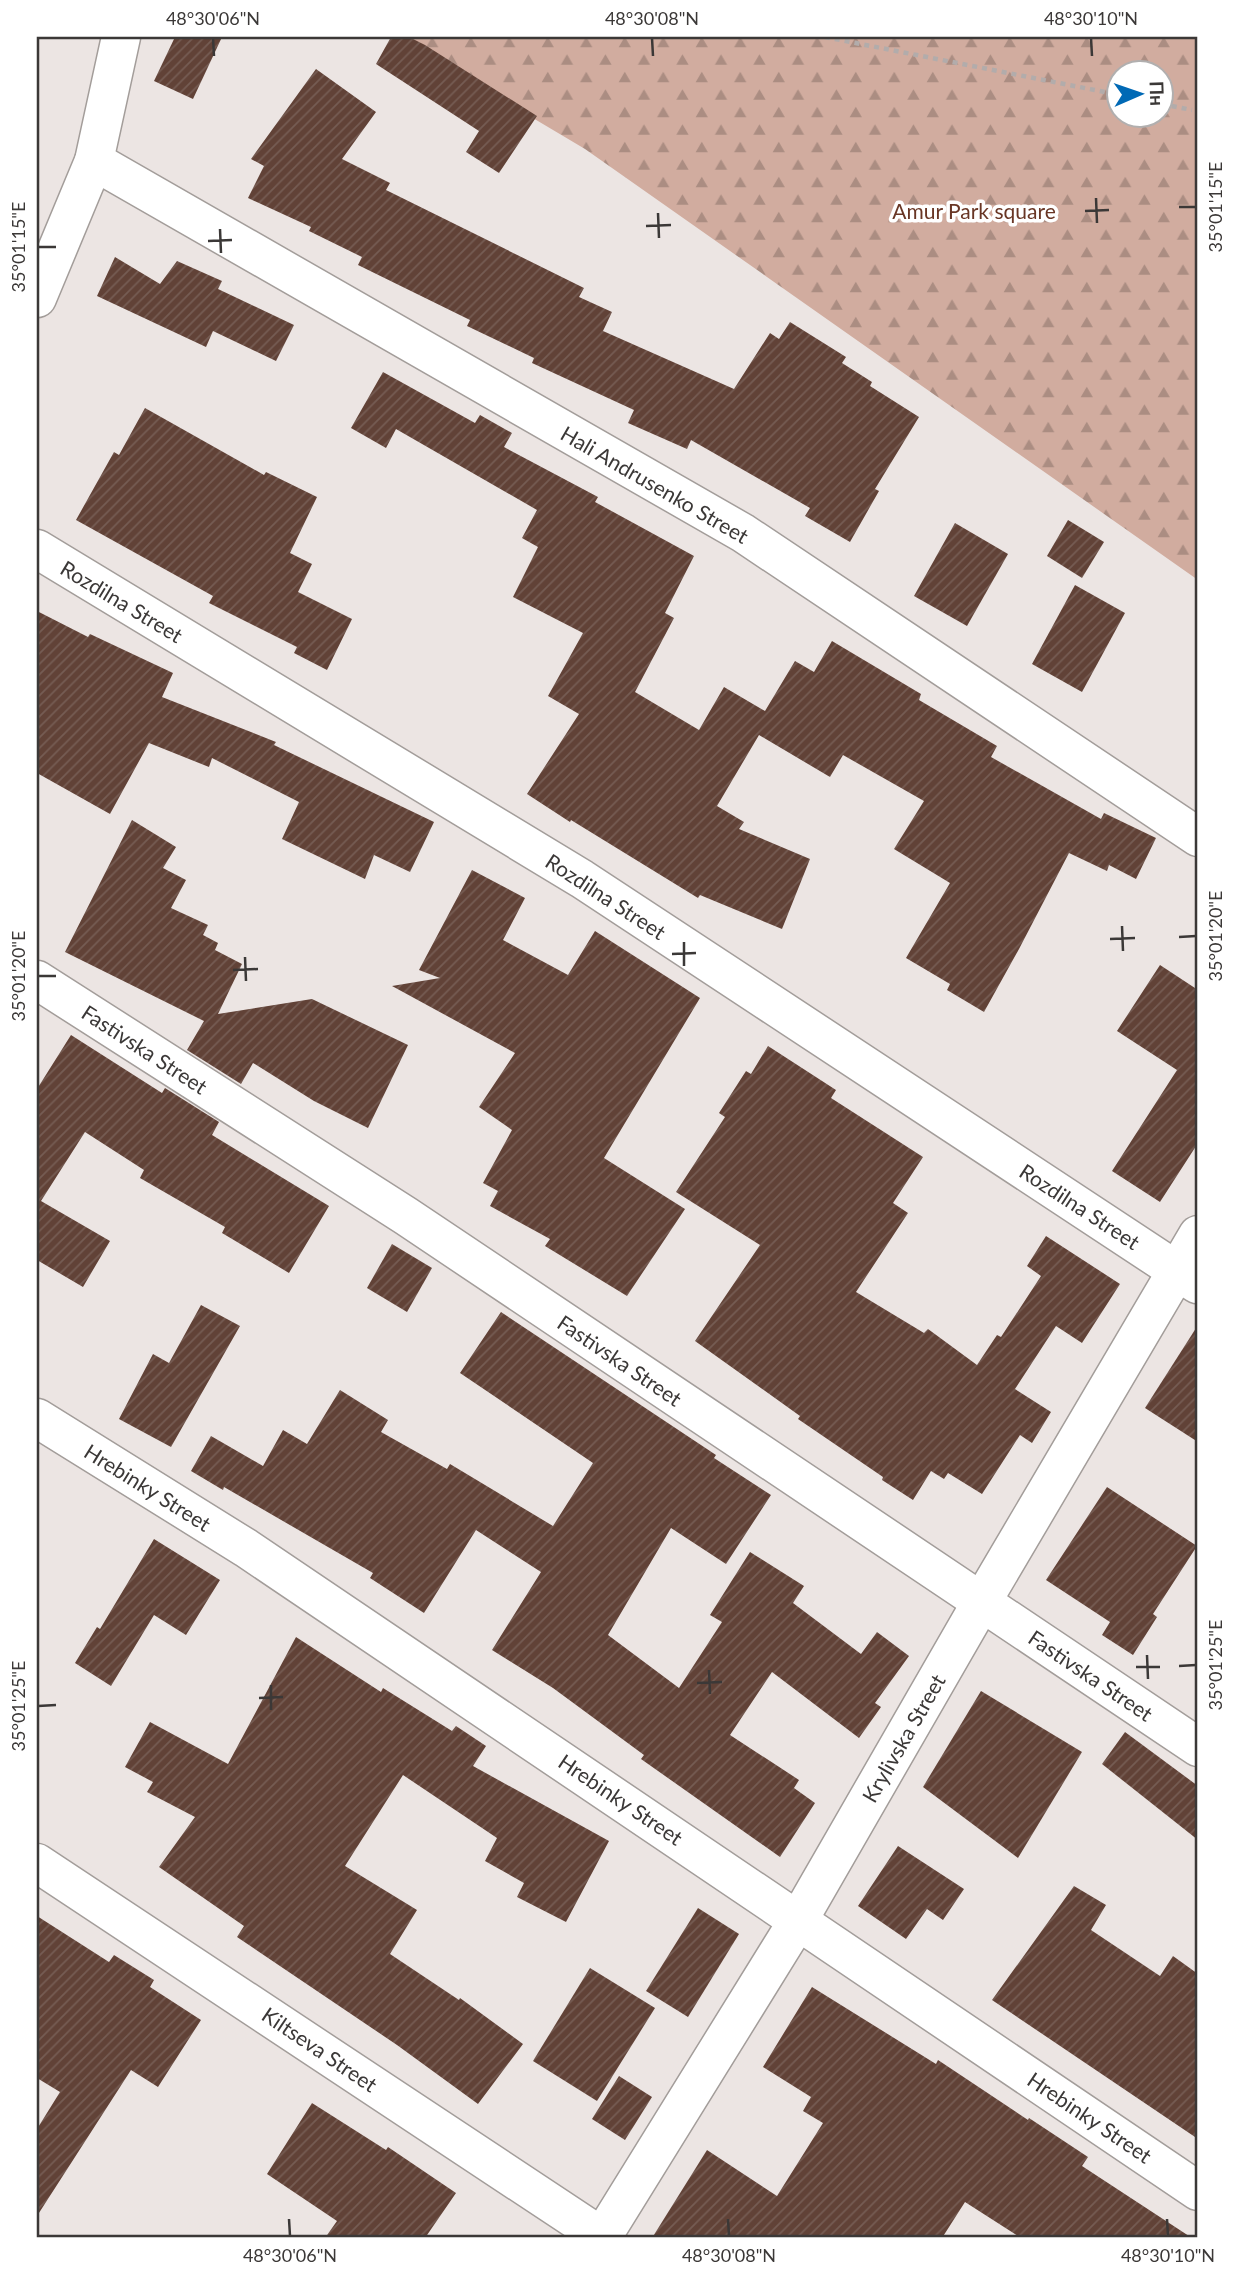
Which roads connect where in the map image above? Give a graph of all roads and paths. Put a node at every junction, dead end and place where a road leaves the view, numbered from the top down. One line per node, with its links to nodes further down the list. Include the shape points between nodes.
1 (121, 37): 6 (street)
2 (825, 37): 3 (path)
3 (1106, 92)
4 (1176, 107): 5 (path)
5 (1192, 110)
6 (94, 161): 7 (street); 9 (street, Hali Andrusenko Street, via 743,533)
7 (37, 298)
8 (37, 549): 12 (street, Rozdilna Street, via 582,879)
9 (1198, 837)
10 (37, 980): 14 (street, Fastivska Street, via 406,1216)
11 (1198, 1235): 12 (street, Krylivska Street)
12 (1187, 1277): 14 (street, Krylivska Street)
13 (37, 1418): 17 (street, Hrebinky Street, via 246,1548)
14 (981, 1603): 15 (street, Fastivska Street); 17 (street, Krylivska Street)
15 (1198, 1746)
16 (37, 1863): 19 (street, Kiltseva Street)
17 (799, 1919): 18 (street, Hrebinky Street); 19 (street, Krylivska Street)
18 (1198, 2191)
19 (602, 2237)

